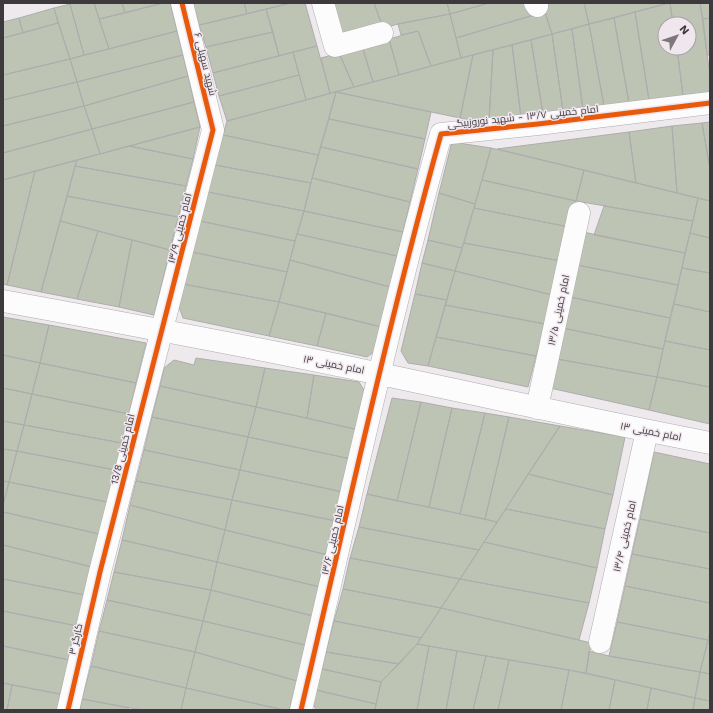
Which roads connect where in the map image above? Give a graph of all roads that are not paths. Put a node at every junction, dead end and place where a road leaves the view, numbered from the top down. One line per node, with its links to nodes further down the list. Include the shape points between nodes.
1 (182, 3): 5 (street, شهید سهیلی ۶)
2 (323, 3): 3 (street, via 335,46)
3 (382, 33)
4 (710, 103): 9 (street, امام خمینی ۱۳/۷ - شهید نوروزبیگی, via 441,134)
5 (213, 130): 8 (street, امام خمینی ۱۳/۹)
6 (579, 213): 10 (street, امام خمینی ۱۳/۵)
7 (3, 301): 8 (street, امام خمینی ۱۳)
8 (162, 330): 9 (street, امام خمینی ۱۳); 13 (street, امام خمینی 13/8)
9 (380, 374): 10 (street, امام خمینی ۱۳); 16 (street, امام خمینی ۱۳/۶)
10 (537, 408): 11 (street, امام خمینی ۱۳)
11 (647, 431): 12 (street, امام خمینی ۱۳); 14 (street, امام خمینی ۱۳/۴)
12 (710, 443)
13 (100, 572): 15 (street, کارگر ۳)
14 (600, 642)
15 (68, 710)
16 (301, 710)

